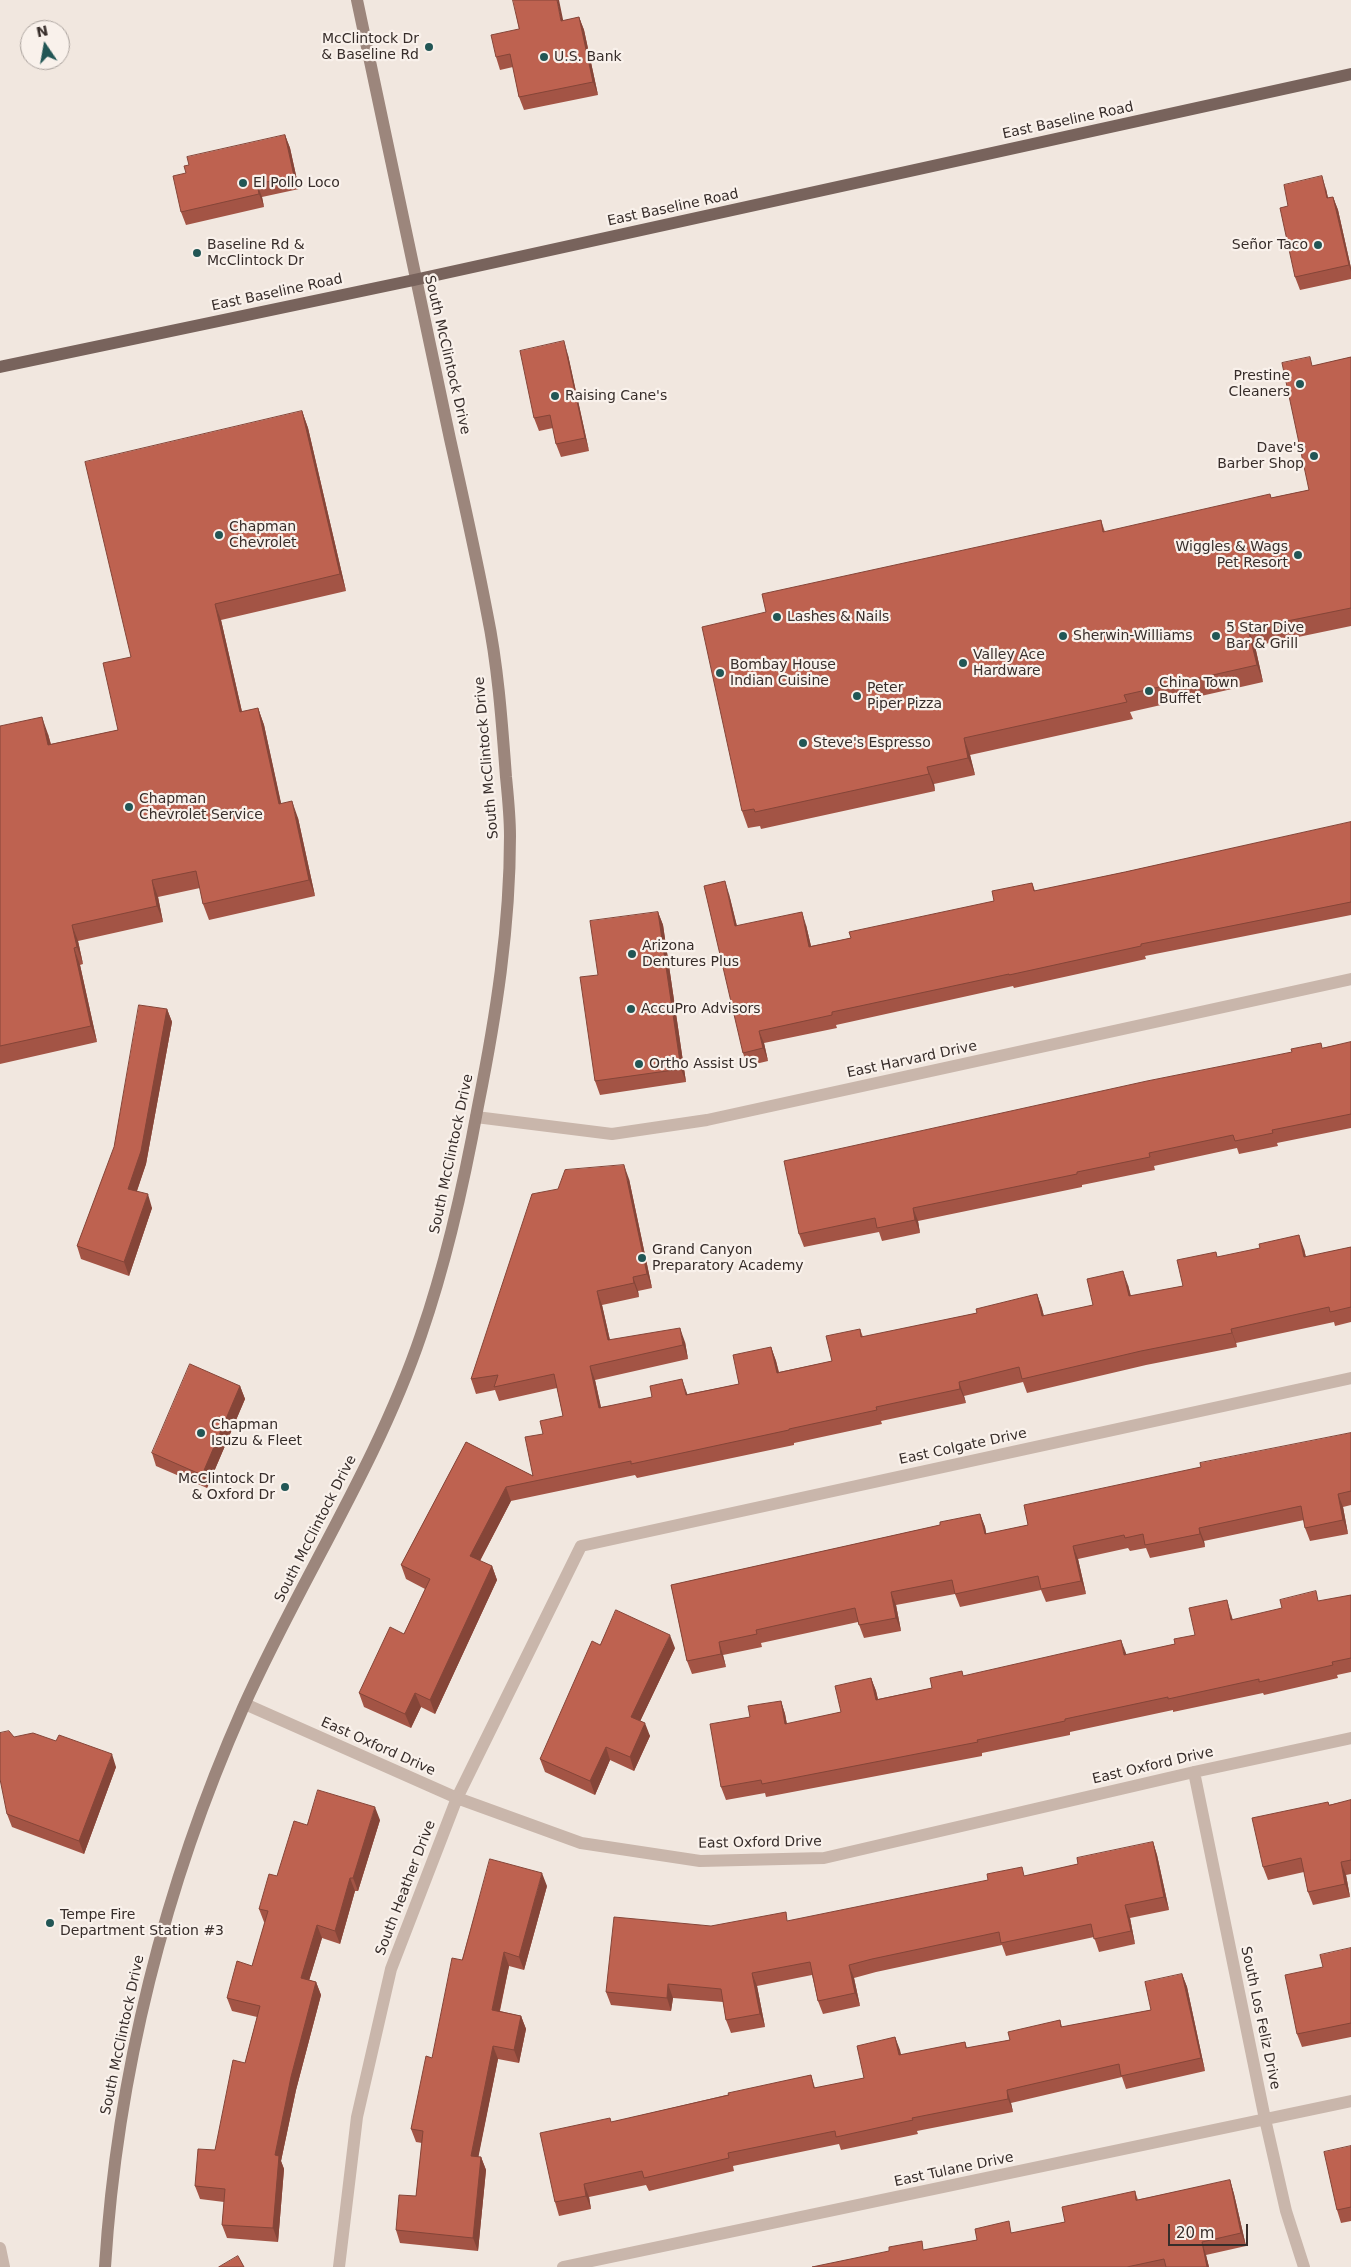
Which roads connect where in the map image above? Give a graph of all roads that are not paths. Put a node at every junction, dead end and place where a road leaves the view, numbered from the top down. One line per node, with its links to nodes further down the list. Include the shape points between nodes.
1 (357, 0): 3 (main road, South McClintock Drive)
2 (1351, 74): 3 (main road, East Baseline Road)
3 (414, 280): 4 (main road, East Baseline Road); 6 (main road, South McClintock Drive, via 489,619 504,739 510,831 506,934 495,1020)
4 (0, 367)
5 (1351, 979): 6 (street, East Harvard Drive, via 707,1120 612,1134)
6 (476, 1117): 9 (main road, South McClintock Drive, via 456,1216 400,1395)
7 (1351, 1378): 8 (street, East Colgate Drive)
8 (581, 1546): 12 (street, South Heather Drive)
9 (245, 1704): 12 (street, East Oxford Drive); 17 (main road, South McClintock Drive, via 183,1863 146,1992 120,2122)
10 (1351, 1738): 11 (street, East Oxford Drive)
11 (1194, 1772): 12 (street, East Oxford Drive, via 824,1858 700,1861 581,1844); 14 (street, South Los Feliz Drive)
12 (457, 1798): 18 (street, South Heather Drive, via 391,1969 357,2117)
13 (1351, 2100): 14 (street, East Tulane Drive)
14 (1265, 2120): 19 (street, East Tulane Drive); 20 (street, South Los Feliz Drive, via 1286,2211)
15 (0, 2248): 16 (street)
16 (4, 2267)
17 (105, 2267)
18 (339, 2267)
19 (563, 2267)
20 (1304, 2267)

